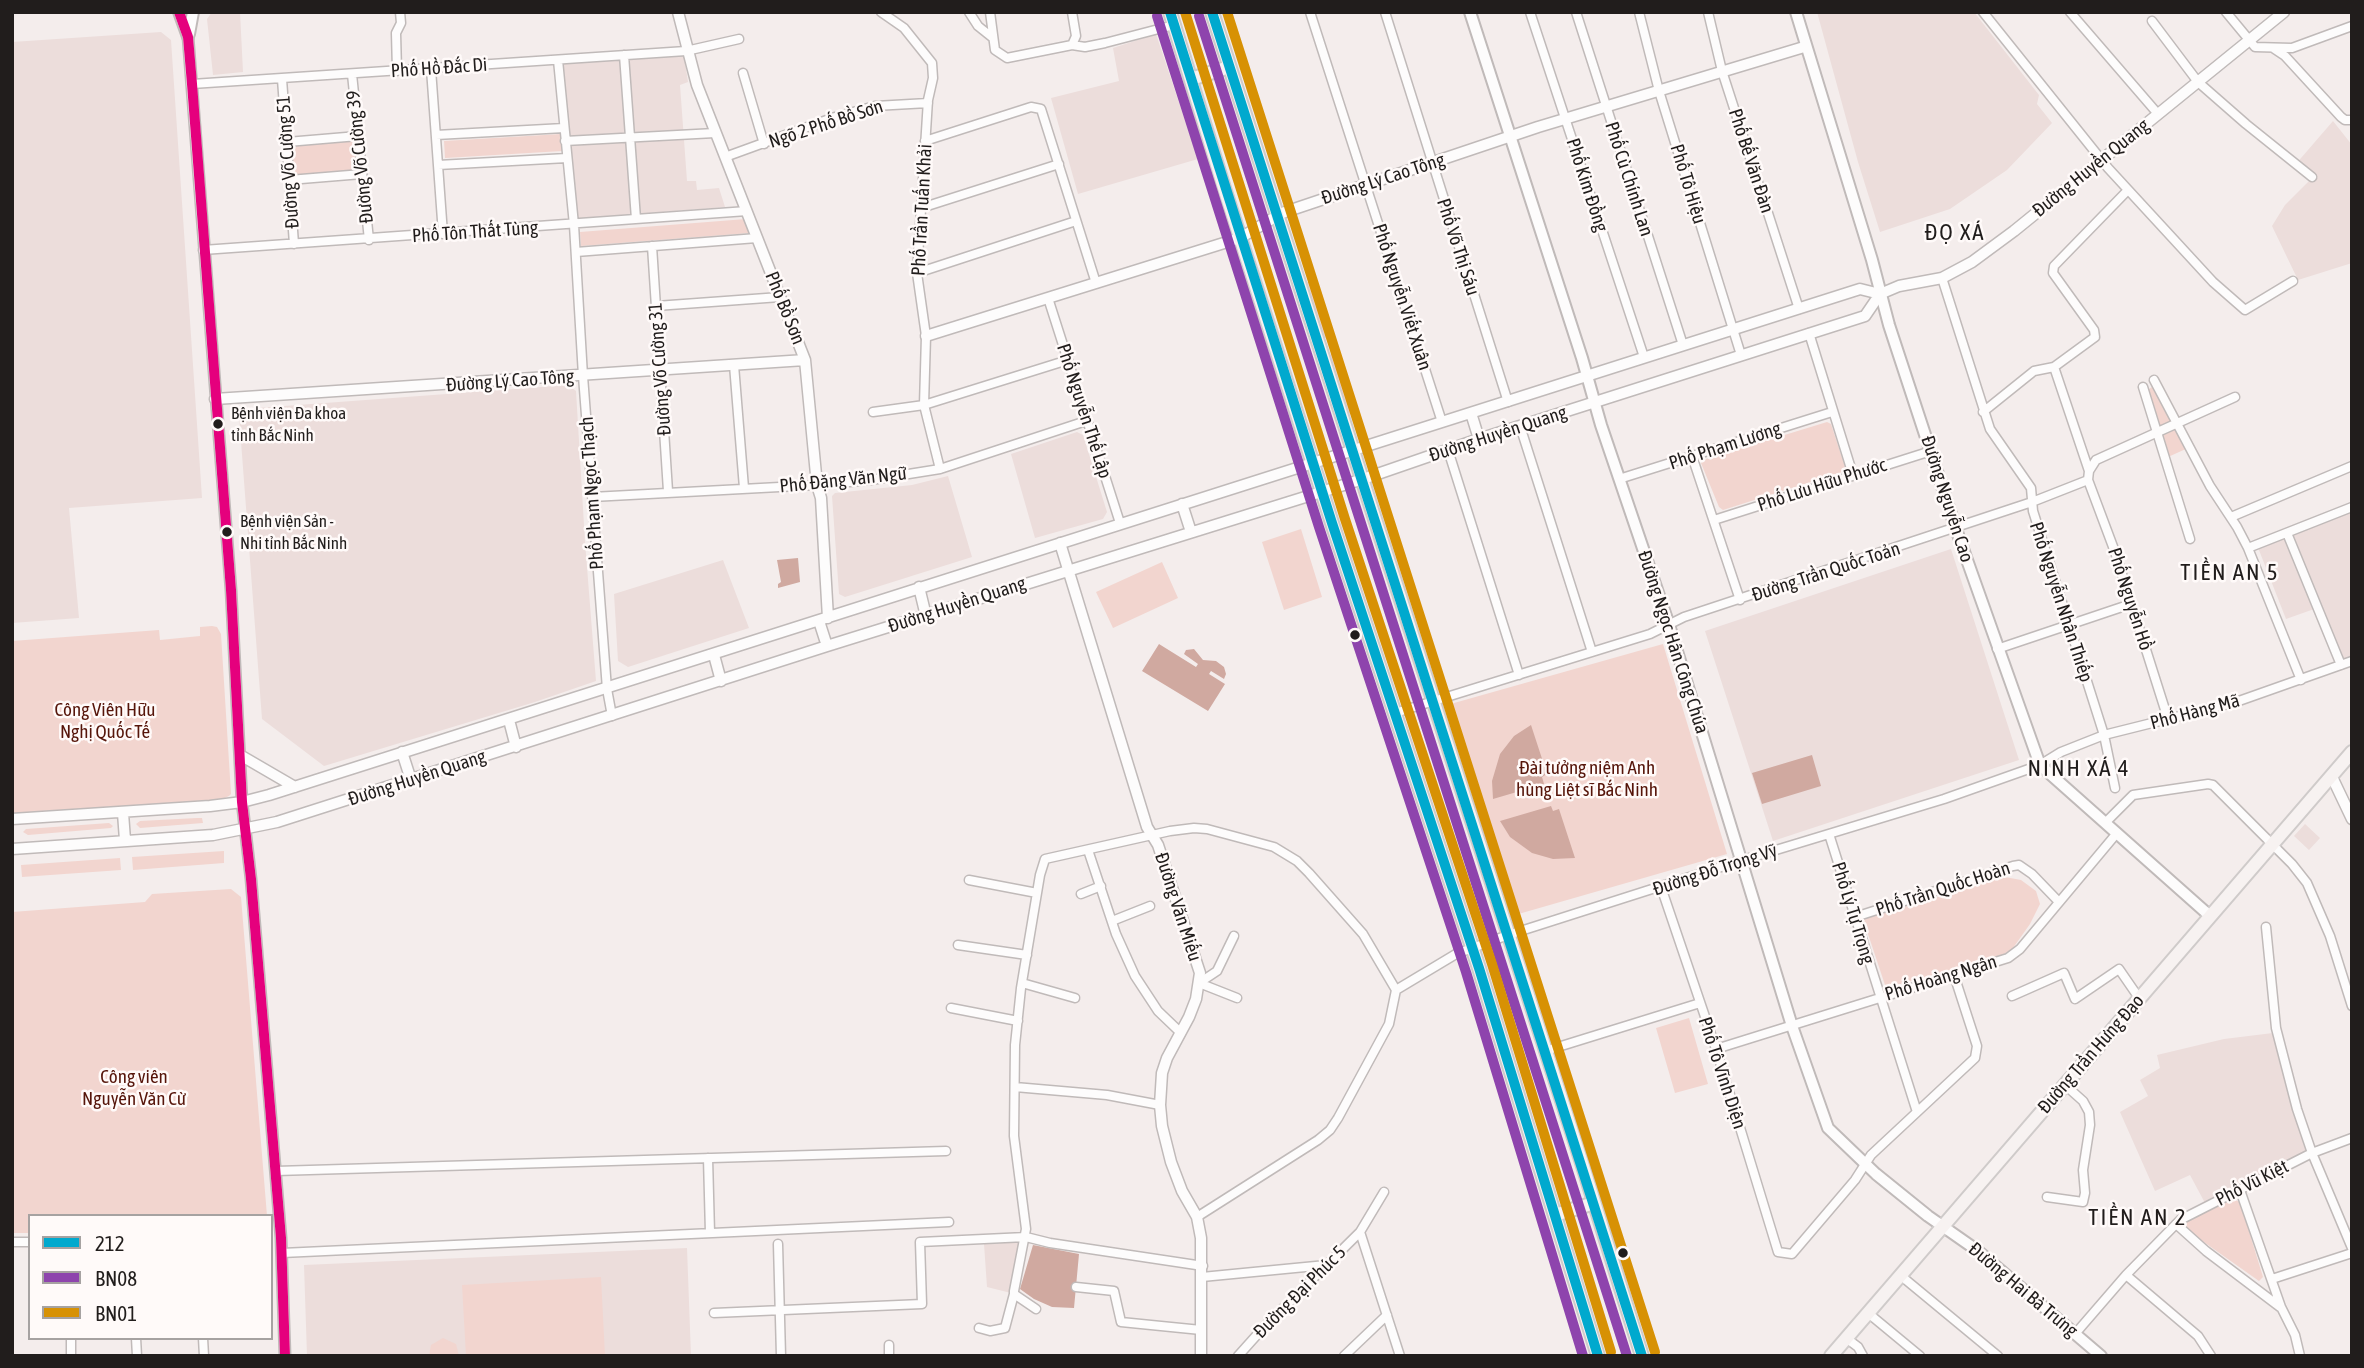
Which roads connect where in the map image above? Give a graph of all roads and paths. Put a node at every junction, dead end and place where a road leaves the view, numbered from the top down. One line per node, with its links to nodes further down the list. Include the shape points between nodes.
1 (179, 12): 25 (main road)
2 (193, 12): 25 (main road)
3 (400, 12): 37 (street)
4 (678, 12): 32 (street, Phố Bồ Sơn)
5 (881, 12): 46 (street, Phố Trần Tuấn Khải, via 904,28 932,63)
6 (969, 12): 26 (street)
7 (990, 12): 26 (street)
8 (1072, 12): 29 (street, via 1076,36)
9 (1212, 12): 35 (main road)
10 (1310, 12): 70 (street, Phố Nguyễn Viết Xuân)
11 (1385, 12): 64 (street, Phố Võ Thị Sáu)
12 (1470, 12): 55 (main road, Đường Ngọc Hân Công Chúa)
13 (1530, 12): 49 (street, Phố Kim Đồng)
14 (1576, 12): 47 (street, Phố Cù Chính Lan)
15 (1639, 12): 45 (street, Phố Tô Hiệu)
16 (1708, 12): 38 (street, Phố Bế Văn Đàn)
17 (1796, 12): 30 (main road, Đường Nguyễn Cao)
18 (1983, 12): 63 (street)
19 (2070, 12): 48 (street)
20 (2226, 12): 28 (street)
21 (2284, 12): 28 (street, Đường Huyền Quang)
22 (1172, 18): 29 (street, via 1105,43); 42 (main road)
23 (2152, 21): 43 (street)
24 (2352, 26): 31 (street, via 2295,48)
25 (188, 37): 44 (street)
26 (993, 38): 29 (street, via 995,50 1007,58)
27 (739, 39): 32 (street, Phố Hồ Đắc Di)
28 (2249, 42): 31 (street); 43 (street, Đường Huyền Quang)
29 (1072, 45)
30 (1804, 47): 38 (street, Đường Lý Cao Tông); 90 (main road, Đường Nguyễn Cao)
31 (2273, 48): 50 (street)
32 (686, 51): 33 (street, Phố Hồ Đắc Di); 52 (street, Phố Bồ Sơn)
33 (624, 55): 34 (street, Phố Hồ Đắc Di); 56 (street)
34 (558, 60): 36 (street, Phố Hồ Đắc Di); 51 (street, Phố Phạm Ngọc Thạch)
35 (1229, 68): 42 (main road); 74 (main road)
36 (431, 69): 37 (street, Phố Hồ Đắc Di); 53 (street)
37 (397, 71): 40 (street, Phố Hồ Đắc Di)
38 (1722, 71): 45 (street, Đường Lý Cao Tông); 94 (street, Phố Bế Văn Đàn)
39 (743, 72): 60 (street)
40 (352, 74): 41 (street, Phố Hồ Đắc Di); 54 (street, Đường Võ Cường 39)
41 (282, 79): 44 (street, Phố Hồ Đắc Di); 59 (street, Đường Võ Cường 51)
42 (1191, 79): 80 (main road)
43 (2198, 82): 48 (street, Đường Huyền Quang); 68 (street)
44 (192, 84): 84 (street)
45 (1659, 91): 47 (street, Đường Lý Cao Tông); 95 (street, Phố Tô Hiệu)
46 (928, 103): 58 (street, Phố Trần Tuấn Khải); 60 (street, Ngõ 2 Phố Bồ Sơn, via 875,106)
47 (1604, 107): 49 (street, Đường Lý Cao Tông); 98 (street, Phố Cù Chính Lan)
48 (2158, 114): 63 (street, Đường Huyền Quang)
49 (1565, 119): 55 (street, Đường Lý Cao Tông); 100 (street, Phố Kim Đồng)
50 (2348, 120)
51 (564, 128): 53 (street); 57 (street, Phố Phạm Ngọc Thạch)
52 (715, 133): 56 (street); 61 (street, Phố Bồ Sơn)
53 (436, 135): 66 (street)
54 (358, 136): 59 (street); 67 (street, Đường Võ Cường 39)
55 (1511, 137): 64 (street, Đường Lý Cao Tông); 107 (main road, Đường Ngọc Hân Công Chúa)
56 (629, 138): 57 (street); 75 (street)
57 (565, 141): 62 (street, Phố Phạm Ngọc Thạch)
58 (925, 141): 65 (street, via 1035,106 1043,112); 72 (street, Phố Trần Tuấn Khải)
59 (286, 142): 69 (street, Đường Võ Cường 51)
60 (764, 144): 61 (street, Ngõ 2 Phố Bồ Sơn)
61 (725, 157): 73 (street, Phố Bồ Sơn)
62 (567, 158): 66 (street); 77 (street, Phố Phạm Ngọc Thạch)
63 (2101, 160): 71 (street); 87 (street, Đường Huyền Quang, via 1972,262)
64 (1432, 163): 70 (street, Đường Lý Cao Tông); 112 (street, Phố Võ Thị Sáu)
65 (1059, 164): 72 (street); 76 (street)
66 (438, 165): 78 (street)
67 (362, 174): 69 (street); 81 (street, Đường Võ Cường 39)
68 (2312, 177)
69 (289, 180): 82 (street, Đường Võ Cường 51)
70 (1366, 185): 74 (street, Đường Lý Cao Tông); 120 (street, Phố Nguyễn Viết Xuân)
71 (2128, 190): 88 (street, via 2245,310); 104 (street, via 2054,266 2053,273 2095,337)
72 (921, 208): 86 (street, Phố Trần Tuấn Khải)
73 (747, 211): 75 (street, Phố Tôn Thất Tùng); 79 (street, Phố Bồ Sơn)
74 (1277, 216): 80 (street, Đường Lý Cao Tông); 125 (main road)
75 (636, 219): 77 (street, Phố Tôn Thất Tùng)
76 (1076, 221): 86 (street); 89 (street)
77 (574, 225): 78 (street, Phố Tôn Thất Tùng); 85 (street, Phố Phạm Ngọc Thạch)
78 (443, 234): 81 (street, Phố Tôn Thất Tùng)
79 (758, 238): 83 (street); 91 (street, Phố Bồ Sơn)
80 (1240, 238): 89 (street, Đường Lý Cao Tông); 129 (main road)
81 (369, 240): 82 (street, Phố Tôn Thất Tùng)
82 (294, 244): 84 (street, Phố Tôn Thất Tùng)
83 (652, 246): 85 (street); 93 (street, Đường Võ Cường 31)
84 (203, 250): 111 (street)
85 (576, 252): 106 (street, Phố Phạm Ngọc Thạch)
86 (917, 273): 97 (street, Phố Trần Tuấn Khải)
87 (1942, 278): 90 (street, Đường Huyền Quang); 117 (street, Phố Nguyễn Nhân Thiếp)
88 (2293, 281)
89 (1096, 283): 92 (street, Đường Lý Cao Tông)
90 (1880, 294): 94 (street, Đường Huyền Quang, via 1860,289); 96 (street, Đường Huyền Quang, via 1867,316); 127 (main road, Đường Nguyễn Cao)
91 (780, 297): 93 (street); 101 (street, Phố Bồ Sơn)
92 (1048, 298): 97 (street, Đường Lý Cao Tông); 102 (street, Phố Nguyễn Thế Lập)
93 (656, 306): 105 (street, Đường Võ Cường 31)
94 (1799, 309): 95 (street, Đường Huyền Quang)
95 (1733, 329): 98 (street, Đường Huyền Quang); 99 (street, Phố Tô Hiệu)
96 (1809, 333): 99 (street, Đường Huyền Quang); 116 (street)
97 (926, 336): 114 (street, Phố Trần Tuấn Khải)
98 (1682, 345): 100 (street, Đường Huyền Quang)
99 (1741, 355): 113 (street, Đường Huyền Quang)
100 (1644, 357): 107 (street, Đường Huyền Quang)
101 (805, 360): 103 (street, Đường Lý Cao Tông); 136 (street, Phố Bồ Sơn)
102 (1068, 360): 114 (street); 119 (street, Phố Nguyễn Thế Lập)
103 (734, 365): 105 (street, Đường Lý Cao Tông); 137 (street)
104 (2054, 367): 117 (street, via 2034,371); 133 (street, Phố Nguyễn Hồ)
105 (660, 370): 106 (street, Đường Lý Cao Tông); 138 (street, Đường Võ Cường 31)
106 (583, 376): 111 (street, Đường Lý Cao Tông); 140 (street, Phố Phạm Ngọc Thạch)
107 (1587, 377): 112 (street, Đường Huyền Quang); 113 (main road, Đường Ngọc Hân Công Chúa)
108 (2154, 380): 121 (street)
109 (2143, 387): 123 (street)
110 (2235, 397): 121 (street, Đường Trần Quốc Toản)
111 (215, 399): 180 (street)
112 (1507, 402): 118 (street, Đường Huyền Quang)
113 (1594, 404): 122 (street, Đường Huyền Quang); 135 (main road, Đường Ngọc Hân Công Chúa)
114 (924, 405): 115 (street); 131 (street, Phố Trần Tuấn Khải)
115 (873, 412)
116 (1832, 412): 128 (street, Phố Phạm Lương); 132 (street)
117 (1983, 412): 141 (street, Phố Nguyễn Nhân Thiếp, via 2031,488)
118 (1471, 413): 120 (street, Đường Huyền Quang); 124 (street)
119 (1086, 421): 131 (street, Phố Đặng Văn Ngữ); 146 (street, Phố Nguyễn Thế Lập)
120 (1442, 422): 125 (street, Đường Huyền Quang)
121 (2178, 425): 123 (street, Đường Trần Quốc Toản); 144 (street)
122 (1520, 426): 124 (street, Đường Huyền Quang); 163 (street)
123 (2158, 433): 133 (street, Đường Trần Quốc Toản, via 2096,460); 150 (street)
124 (1479, 439): 126 (street, Đường Huyền Quang)
125 (1354, 450): 129 (street, Đường Huyền Quang); 134 (main road)
126 (1448, 450): 134 (street, Đường Huyền Quang); 167 (street)
127 (1931, 451): 132 (street, Phố Lưu Hữu Phước); 147 (main road, Đường Nguyễn Cao)
128 (1692, 456): 135 (street, Phố Phạm Lương); 145 (street)
129 (1313, 464): 139 (main road); 142 (street, Đường Huyền Quang)
130 (2352, 467): 144 (street)
131 (940, 469): 136 (street, Phố Đặng Văn Ngữ)
132 (1853, 475): 145 (street, Phố Lưu Hữu Phước)
133 (2089, 475): 141 (street, Đường Trần Quốc Toản); 156 (street, Phố Nguyễn Hồ)
134 (1363, 479): 139 (street, Đường Huyền Quang); 171 (main road)
135 (1619, 479): 159 (main road, Đường Ngọc Hân Công Chúa)
136 (817, 485): 137 (street, Phố Đặng Văn Ngữ); 158 (street, Phố Bồ Sơn)
137 (744, 488): 138 (street, Phố Đặng Văn Ngữ)
138 (668, 491): 140 (street, Phố Đặng Văn Ngữ)
139 (1322, 492): 148 (street, Đường Huyền Quang); 172 (main road)
140 (592, 497): 170 (street, Phố Phạm Ngọc Thạch)
141 (2032, 502): 147 (street, Đường Trần Quốc Toản); 160 (street, Phố Nguyễn Nhân Thiếp)
142 (1182, 503): 146 (street, Đường Huyền Quang); 148 (street)
143 (2352, 507): 149 (street)
144 (2231, 517): 152 (street)
145 (1714, 520): 155 (street)
146 (1120, 523): 151 (street, Đường Huyền Quang)
147 (1956, 529): 155 (street, Đường Trần Quốc Toản); 162 (main road, Đường Nguyễn Cao)
148 (1191, 532): 153 (street, Đường Huyền Quang)
149 (2287, 533): 152 (street); 166 (street)
150 (2190, 539)
151 (1060, 543): 153 (street, Đường Văn Miếu); 154 (street, Đường Huyền Quang)
152 (2248, 548): 168 (street)
153 (1069, 570): 157 (street, Đường Huyền Quang); 194 (street, Đường Văn Miếu, via 1147,827)
154 (919, 587): 157 (street); 158 (street, Đường Huyền Quang)
155 (1740, 600): 159 (street, Đường Trần Quốc Toản)
156 (2131, 604): 160 (street); 174 (street, Phố Nguyễn Hồ)
157 (926, 616): 161 (street, Đường Huyền Quang)
158 (823, 620): 161 (street, Phố Bồ Sơn); 164 (street, Đường Huyền Quang)
159 (1669, 625): 163 (street, Đường Trần Quốc Toản); 200 (main road, Đường Ngọc Hân Công Chúa)
160 (2069, 625): 162 (street); 176 (street, Phố Nguyễn Nhân Thiếp)
161 (827, 646): 169 (street, Đường Huyền Quang)
162 (1997, 649): 181 (main road, Đường Nguyễn Cao)
163 (1592, 652): 167 (street, Đường Trần Quốc Toản)
164 (714, 655): 169 (street); 170 (street, Đường Huyền Quang)
165 (2352, 660): 166 (street, Phố Hàng Mã)
166 (2341, 665): 168 (street, Phố Hàng Mã)
167 (1519, 675): 171 (street, Đường Trần Quốc Toản)
168 (2301, 680): 174 (street, Phố Hàng Mã)
169 (721, 681): 173 (street, Đường Huyền Quang)
170 (607, 689): 173 (street, Phố Phạm Ngọc Thạch); 175 (street, Đường Huyền Quang)
171 (1432, 701): 172 (street, Đường Trần Quốc Toản); 212 (main road)
172 (1395, 713): 215 (main road)
173 (612, 716): 177 (street, Đường Huyền Quang)
174 (2168, 719): 176 (street, Phố Hàng Mã)
175 (509, 720): 177 (street); 178 (street, Đường Huyền Quang)
176 (2104, 735): 181 (street, Phố Hàng Mã); 185 (street, Phố Nguyễn Nhân Thiếp)
177 (516, 747): 183 (street, Đường Huyền Quang)
178 (402, 752): 183 (street); 184 (street, Đường Huyền Quang)
179 (2352, 752): 182 (main road, Đường Trần Hưng Đạo)
180 (240, 755): 184 (street); 186 (street)
181 (2040, 765): 190 (main road, Đường Nguyễn Cao); 193 (street, Đường Đỗ Trọng Vỹ)
182 (2333, 777): 189 (street); 197 (main road, Đường Trần Hưng Đạo)
183 (411, 780): 191 (street, Đường Huyền Quang)
184 (295, 787): 186 (street, Đường Huyền Quang)
185 (2115, 788)
186 (242, 802): 187 (street, Đường Huyền Quang); 191 (street)
187 (123, 813): 188 (street, Đường Huyền Quang); 195 (street)
188 (12, 819)
189 (2352, 819)
190 (2106, 822): 192 (main road, Đường Nguyễn Cao); 197 (street, via 2133,795 2208,783)
191 (245, 830): 195 (street, Đường Huyền Quang); 243 (street)
192 (2117, 833): 206 (street, Phố Hoàng Ngân); 208 (main road, Đường Nguyễn Cao)
193 (1829, 834): 200 (street, Đường Đỗ Trọng Vỹ); 209 (street, Phố Lý Tự Trọng)
194 (1154, 837): 199 (street); 219 (street, Đường Văn Miếu, via 1195,956); 220 (street, via 1170,831 1207,829 1286,853 1363,934)
195 (125, 840): 198 (street, Đường Huyền Quang)
196 (12, 841): 198 (street)
197 (2272, 844): 208 (main road, Đường Trần Hưng Đạo); 227 (street, via 2311,890)
198 (13, 849)
199 (1088, 850): 202 (street); 204 (street, via 1045,859)
200 (1743, 860): 203 (street, Đường Đỗ Trọng Vỹ); 230 (main road, Đường Ngọc Hân Công Chúa)
201 (969, 880): 204 (street)
202 (1101, 886): 205 (street); 210 (street)
203 (1661, 887): 212 (street, Đường Đỗ Trọng Vỹ); 226 (street, Phố Tô Vĩnh Diện)
204 (1037, 893): 216 (street)
205 (1081, 894)
206 (2059, 902): 209 (street, Phố Trần Quốc Hoàn, via 2019,865); 217 (street, Phố Hoàng Ngân, via 2008,958)
207 (1150, 906): 210 (street)
208 (2210, 916): 225 (main road, Đường Trần Hưng Đạo)
209 (1855, 917): 222 (street, Phố Lý Tự Trọng)
210 (1112, 920): 231 (street, via 1135,976 1158,1012)
211 (2266, 927): 240 (street, via 2276,1028)
212 (1508, 935): 215 (street, Đường Đỗ Trọng Vỹ); 233 (main road)
213 (1234, 936): 219 (street, via 1217,971)
214 (958, 945): 216 (street)
215 (1473, 949): 220 (street, Đường Đỗ Trọng Vỹ, via 1456,954); 248 (main road)
216 (1027, 955): 218 (street)
217 (1954, 975): 222 (street, Phố Hoàng Ngân); 237 (street, via 1977,1054)
218 (1022, 983): 223 (street); 229 (street)
219 (1199, 983): 224 (street); 231 (street, Đường Văn Miếu)
220 (1396, 990): 249 (street, via 1389,1024 1330,1129)
221 (2012, 996): 225 (street, via 2064,973 2075,999 2119,970)
222 (1879, 997): 230 (street, Phố Hoàng Ngân); 237 (street, Phố Lý Tự Trọng)
223 (1075, 998)
224 (1237, 998)
225 (2139, 998): 234 (main road, Đường Trần Hưng Đạo)
226 (1700, 1003): 232 (street, Phố Tô Vĩnh Diện); 233 (street)
227 (2352, 1006)
228 (951, 1008): 229 (street)
229 (1018, 1021): 235 (street)
230 (1792, 1026): 232 (street, Phố Hoàng Ngân); 242 (main road, Đường Ngọc Hân Công Chúa, via 1828,1128)
231 (1181, 1033): 236 (street, Đường Văn Miếu, via 1162,1073)
232 (1716, 1049): 242 (street, Phố Tô Vĩnh Diện, via 1778,1252 1792,1254)
233 (1545, 1051): 247 (main road)
234 (2065, 1085): 246 (street, via 2089,1112 2085,1193 2083,1202); 252 (main road, Đường Trần Hưng Đạo)
235 (1015, 1087): 236 (street); 255 (street, via 1014,1136)
236 (1160, 1105): 249 (street, Đường Văn Miếu, via 1171,1162)
237 (1917, 1112): 242 (street)
238 (2352, 1138): 240 (street, Phố Vũ Kiệt)
239 (946, 1150): 241 (street)
240 (2312, 1153): 244 (street, Phố Vũ Kiệt); 258 (street)
241 (708, 1158): 243 (street); 254 (street)
242 (1865, 1164): 252 (main road, Đường Ngọc Hân Công Chúa)
243 (276, 1171): 256 (street)
244 (2240, 1190): 251 (street, Phố Vũ Kiệt); 265 (street)
245 (1384, 1192): 253 (street)
246 (2047, 1197)
247 (1594, 1203): 248 (main road); 287 (main road)
248 (1555, 1215): 286 (main road)
249 (1197, 1217): 262 (street, Đường Văn Miếu)
250 (949, 1222): 254 (street)
251 (2176, 1224): 264 (street, Phố Vũ Kiệt); 268 (street)
252 (1943, 1226): 263 (main road, Đường Trần Hưng Đạo); 276 (main road, Đường Hai Bà Trưng)
253 (1360, 1232): 261 (street, Đường Đại Phúc 5); 273 (street, Đường Đại Phúc 5)
254 (710, 1233): 260 (street)
255 (1026, 1237): 262 (street); 267 (street); 269 (street, via 920,1242 922,1304)
256 (276, 1238): 260 (street)
257 (778, 1244): 269 (street)
258 (2352, 1248)
259 (2352, 1253): 265 (street)
260 (282, 1254): 279 (street)
261 (1326, 1265): 262 (street); 283 (street, Đường Đại Phúc 5)
262 (1203, 1272): 275 (street, Đường Văn Miếu)
263 (1900, 1275): 272 (main road, Đường Trần Hưng Đạo); 291 (street)
264 (2126, 1275): 276 (street, Phố Vũ Kiệt); 293 (street, via 2198,1336)
265 (2272, 1279): 268 (street)
266 (1076, 1287): 275 (street, via 1114,1291 1121,1322)
267 (1014, 1294): 270 (street); 274 (street, via 1005,1328)
268 (2281, 1307): 294 (street)
269 (779, 1309): 271 (street); 280 (street)
270 (1036, 1309)
271 (714, 1313)
272 (1868, 1313): 277 (main road, Đường Trần Hưng Đạo); 290 (street)
273 (1387, 1315): 284 (street); 285 (street, Đường Đại Phúc 5)
274 (979, 1328)
275 (1201, 1330): 282 (street, Đường Văn Miếu)
276 (2075, 1334): 292 (main road, Đường Hai Bà Trưng)
277 (1846, 1338): 288 (main road, Đường Trần Hưng Đạo); 289 (street)
278 (889, 1345): 281 (street)
279 (285, 1356)
280 (781, 1356)
281 (889, 1356)
282 (1201, 1356)
283 (1238, 1356)
284 (1345, 1356)
285 (1401, 1356)
286 (1598, 1356)
287 (1642, 1356)
288 (1831, 1356)
289 (1863, 1356)
290 (1920, 1356)
291 (1998, 1356)
292 (2101, 1356)
293 (2211, 1356)
294 (2300, 1356)

